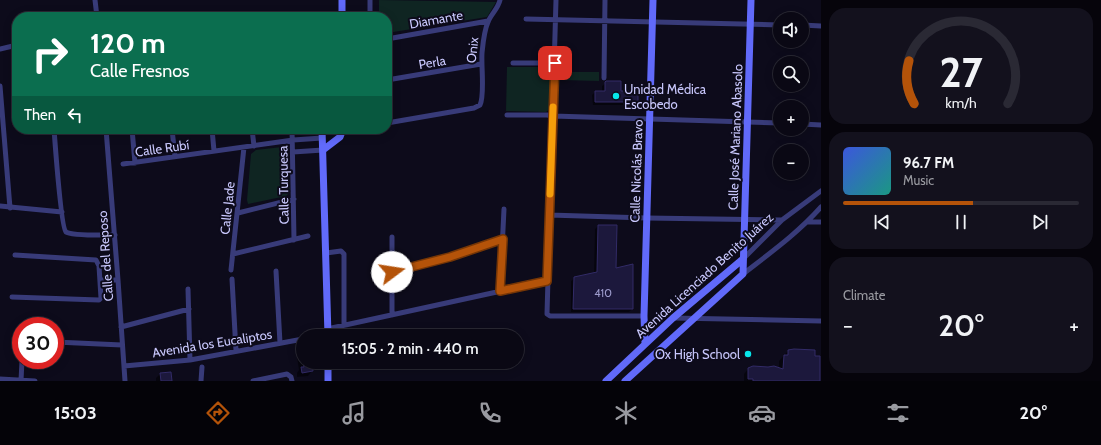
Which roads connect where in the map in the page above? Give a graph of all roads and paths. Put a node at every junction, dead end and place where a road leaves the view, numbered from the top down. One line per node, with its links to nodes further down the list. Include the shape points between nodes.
1 (95, 0): 9 (street)
2 (342, 0): 10 (street)
3 (370, 0): 11 (street)
4 (500, 0): 14 (street, Onix)
5 (556, 0): 13 (street)
6 (605, 0): 15 (street)
7 (653, 0): 16 (street, Calle Nicolás Bravo)
8 (752, 0): 17 (street, Calle José Mariano Abasolo)
9 (96, 12)
10 (342, 12)
11 (370, 12)
12 (526, 19): 13 (street)
13 (556, 20): 15 (street); 25 (street)
14 (488, 21): 21 (street, Diamante); 26 (street, Onix)
15 (605, 21): 16 (street); 27 (street)
16 (652, 22): 17 (street); 32 (street, Calle Nicolás Bravo)
17 (751, 24): 18 (street); 34 (street, Calle José Mariano Abasolo)
18 (773, 25)
19 (809, 25): 20 (street)
20 (821, 26)
21 (392, 38)
22 (12, 46): 23 (street)
23 (0, 49)
24 (513, 63): 25 (street)
25 (555, 63): 31 (street)
26 (481, 64): 28 (street, Perla); 33 (street, Onix, via 480,105)
27 (604, 78)
28 (392, 79)
29 (0, 86): 61 (street)
30 (507, 115): 31 (street)
31 (553, 116): 32 (street); 65 (street)
32 (650, 119): 34 (street); 66 (street, Calle Nicolás Bravo)
33 (392, 122)
34 (747, 122): 35 (street); 67 (street, Calle José Mariano Abasolo)
35 (773, 124)
36 (809, 124): 37 (street)
37 (821, 125)
38 (54, 134): 63 (street)
39 (106, 134): 71 (street, Calle del Reposo)
40 (132, 134): 55 (street)
41 (173, 134): 54 (street)
42 (212, 134): 52 (street)
43 (253, 134): 49 (street)
44 (292, 134): 48 (street, Calle Turquesa)
45 (322, 134): 47 (street)
46 (341, 134): 51 (street)
47 (322, 138): 48 (street, Calle Rubí); 51 (street)
48 (293, 140): 49 (street, Calle Rubí); 53 (street, Calle Turquesa)
49 (254, 146): 50 (street, Calle Rubí)
50 (244, 147): 52 (street, Calle Rubí); 64 (street, Calle Jade)
51 (323, 150): 53 (street); 76 (street)
52 (214, 151): 54 (street, Calle Rubí)
53 (293, 152): 58 (street, Calle Turquesa)
54 (175, 157): 55 (street, Calle Rubí)
55 (135, 163): 56 (street, Calle Rubí)
56 (123, 164)
57 (821, 191): 68 (street, Avenida Licenciado Benito Juárez)
58 (294, 199): 64 (street); 75 (street, Calle Turquesa)
59 (0, 206): 61 (street)
60 (821, 207): 69 (street, Avenida Licenciado Benito Juárez)
61 (10, 208): 63 (street)
62 (504, 209): 74 (street)
63 (62, 212): 71 (street, via 67,233)
64 (238, 212): 77 (street, Calle Jade)
65 (550, 215): 66 (street); 87 (street)
66 (647, 218): 67 (street); 93 (street, Calle Nicolás Bravo)
67 (744, 220): 68 (street); 79 (street, Calle José Mariano Abasolo)
68 (782, 220): 79 (street, Avenida Licenciado Benito Juárez)
69 (808, 222): 70 (street); 83 (street, Avenida Licenciado Benito Juárez)
70 (821, 222)
71 (115, 235): 86 (street, Calle del Reposo)
72 (308, 236): 75 (street)
73 (392, 238): 82 (street)
74 (503, 239): 82 (street, via 450,257); 89 (street)
75 (294, 240): 77 (street)
76 (326, 253): 97 (street, via 344,253); 99 (street)
77 (233, 254): 80 (street, Calle Jade)
78 (15, 255): 85 (street, via 96,260)
79 (743, 259): 83 (street, Calle José Mariano Abasolo); 94 (street, Avenida Licenciado Benito Juárez)
80 (231, 270)
81 (276, 271): 103 (street)
82 (392, 272): 92 (street)
83 (743, 274): 95 (street, Avenida Licenciado Benito Juárez)
84 (232, 279): 106 (street)
85 (101, 280): 86 (street); 90 (street, via 99,300)
86 (118, 280): 98 (street, Calle del Reposo)
87 (547, 281): 89 (street); 93 (street, via 547,313 550,316)
88 (188, 290): 91 (street)
89 (500, 291): 92 (street)
90 (12, 297)
91 (189, 309): 98 (street); 107 (street)
92 (392, 315): 97 (street)
93 (644, 316): 104 (street, Calle Nicolás Bravo)
94 (672, 318): 95 (street); 104 (street, Avenida Licenciado Benito Juárez)
95 (695, 318): 96 (street); 121 (street, Avenida Licenciado Benito Juárez)
96 (821, 321)
97 (344, 325): 100 (street)
98 (121, 327): 105 (street, Calle del Reposo)
99 (328, 329)
100 (336, 329)
101 (296, 340): 103 (street, Avenida los Eucaliptos)
102 (64, 342): 105 (street)
103 (280, 343): 106 (street, Avenida los Eucaliptos)
104 (645, 344): 120 (street, Avenida Licenciado Benito Juárez)
105 (122, 345): 108 (street, Calle del Reposo)
106 (236, 351): 107 (street, Avenida los Eucaliptos)
107 (190, 360): 108 (street, Avenida los Eucaliptos)
108 (124, 366): 116 (street, Calle del Reposo)
109 (202, 367): 117 (street)
110 (22, 369): 114 (street)
111 (328, 369): 119 (street)
112 (291, 378): 118 (street, via 288,374)
113 (0, 379): 114 (street)
114 (21, 381): 115 (street)
115 (35, 381)
116 (125, 381)
117 (201, 381)
118 (253, 381)
119 (328, 381)
120 (606, 381)
121 (625, 381)

